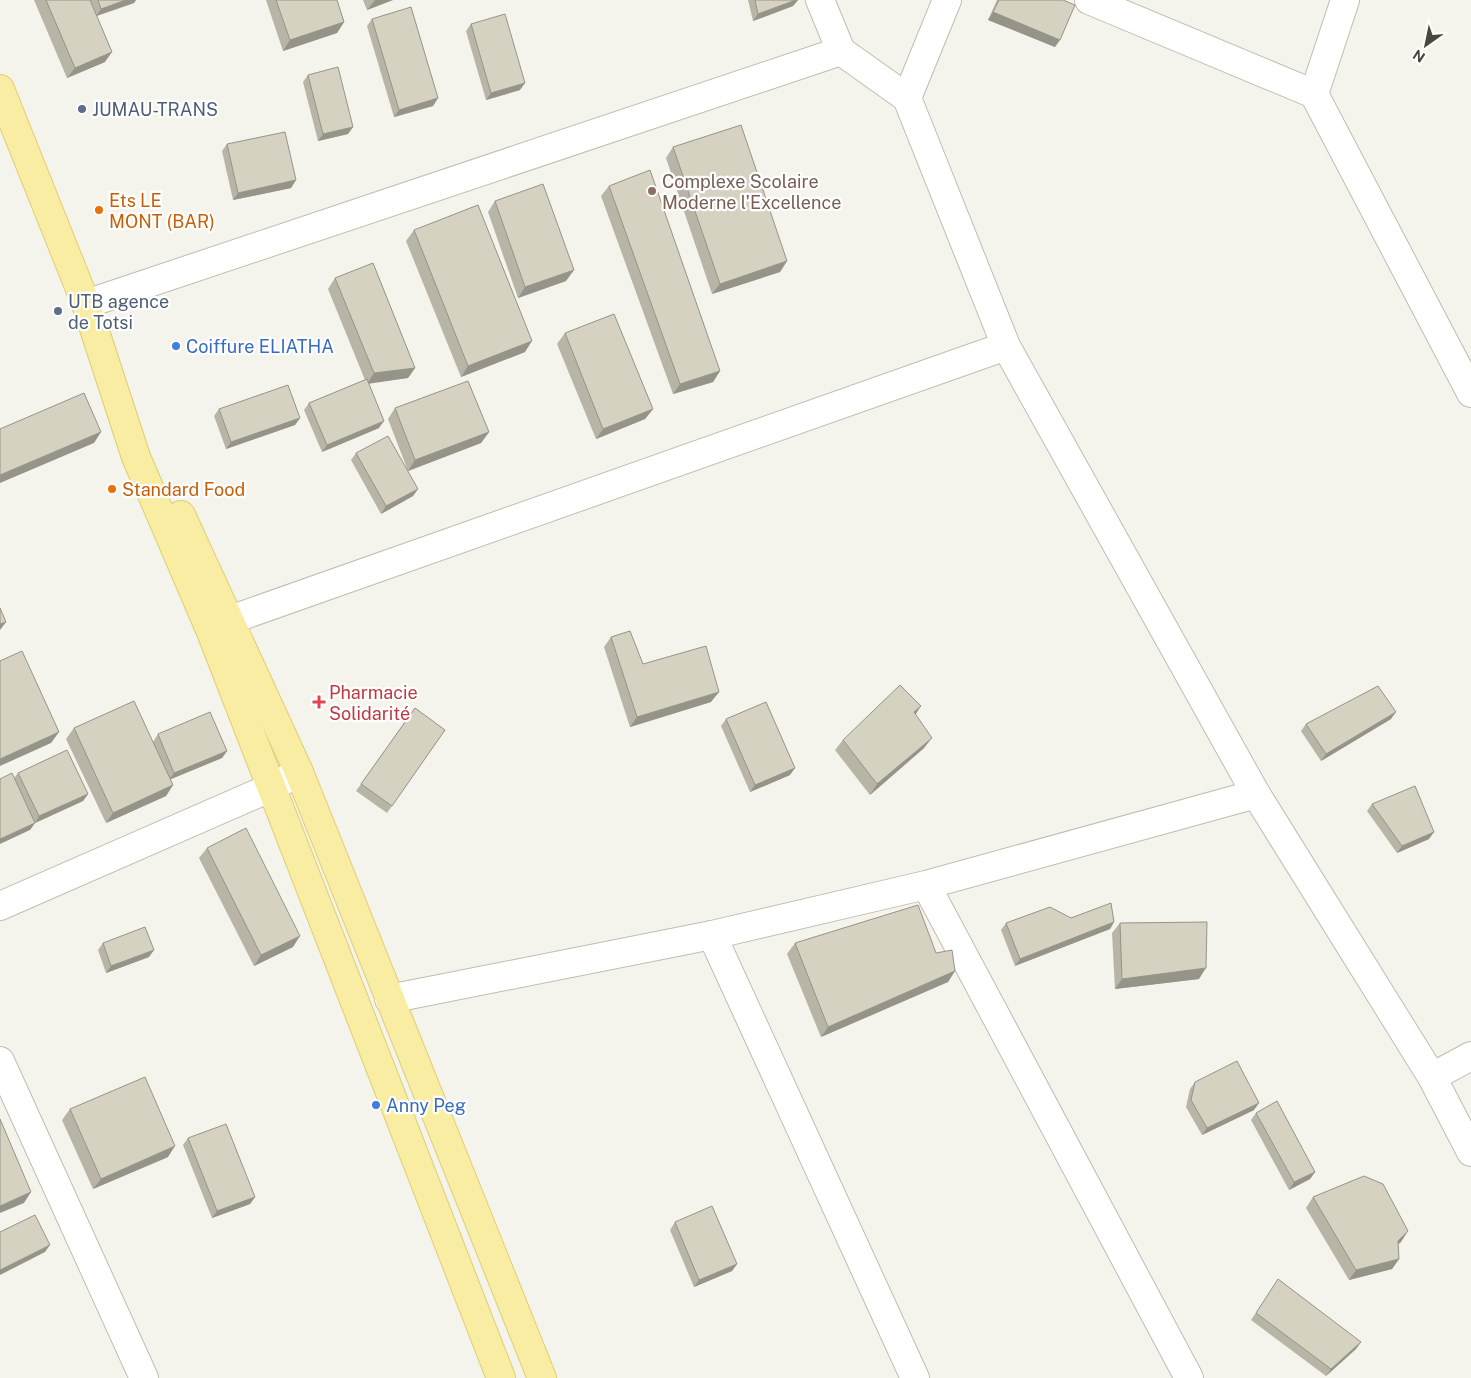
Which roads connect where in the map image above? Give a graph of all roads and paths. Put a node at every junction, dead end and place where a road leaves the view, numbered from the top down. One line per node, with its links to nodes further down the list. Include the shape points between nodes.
1 (820, 0): 5 (street)
2 (947, 0): 8 (street)
3 (1089, 0): 7 (street)
4 (1345, 0): 7 (street)
5 (841, 51): 8 (street); 9 (street)
6 (0, 89): 9 (main road)
7 (1314, 94): 12 (street)
8 (907, 98): 10 (street)
9 (86, 304): 11 (main road)
10 (1006, 346): 13 (street); 16 (street)
11 (107, 371): 13 (main road, via 154,452); 15 (main road, via 136,456)
12 (1471, 393)
13 (230, 620): 14 (main road)
14 (299, 772): 15 (street); 20 (main road)
15 (272, 787): 18 (street); 26 (main road)
16 (1256, 794): 17 (street); 23 (street)
17 (926, 885): 19 (street); 29 (street)
18 (0, 906)
19 (712, 935): 20 (street); 28 (street)
20 (389, 999): 27 (main road)
21 (1471, 1056): 23 (street)
22 (0, 1061): 25 (street)
23 (1432, 1077): 24 (street)
24 (1471, 1152)
25 (144, 1378)
26 (501, 1378)
27 (542, 1378)
28 (915, 1378)
29 (1189, 1378)

